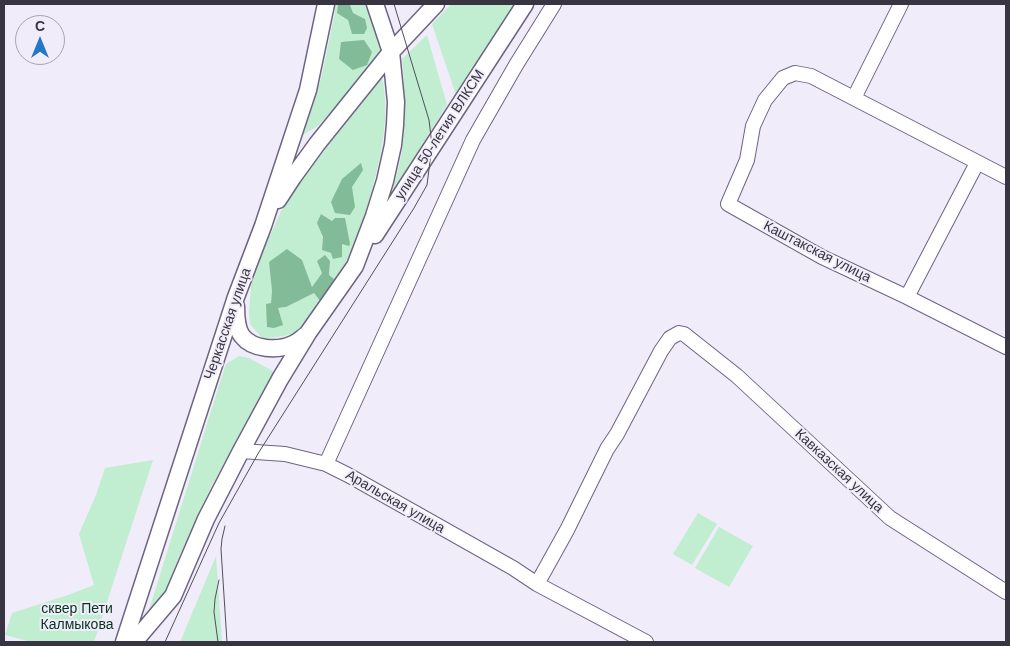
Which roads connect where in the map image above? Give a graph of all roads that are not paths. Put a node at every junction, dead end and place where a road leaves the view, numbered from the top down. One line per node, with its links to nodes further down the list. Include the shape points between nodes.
1 (375, 4): 7 (main road)
2 (436, 4): 7 (main road)
3 (525, 4): 12 (main road, улица 50-летия ВЛКСМ)
4 (554, 4): 18 (street, via 473,140)
5 (901, 4): 8 (street)
6 (325, 6): 11 (main road, Черкасская улица, via 308,90)
7 (391, 52): 11 (main road, via 293,177); 12 (main road, via 396,102 393,144 374,216)
8 (854, 98): 9 (street); 14 (street, Каштакская улица, via 810,76 795,73 783,78 765,100 753,126 747,160 728,204 822,257)
9 (977, 163): 10 (street); 14 (street)
10 (1006, 177)
11 (263, 226): 13 (main road, Черкасская улица)
12 (354, 266): 15 (main road)
13 (236, 297): 15 (main road, via 237,326 251,344 278,348 294,344); 21 (main road, Черкасская улица)
14 (907, 297): 16 (street, Каштакская улица)
15 (308, 334): 17 (main road)
16 (1006, 347)
17 (241, 451): 18 (street, Аральская улица, via 285,454); 22 (main road, via 206,519 173,596)
18 (326, 464): 19 (street, Аральская улица)
19 (538, 584): 20 (street, Кавказская улица, via 661,350 670,338 679,333 737,376 890,518); 23 (street, Аральская улица)
20 (1006, 592)
21 (124, 642)
22 (134, 642)
23 (646, 642)

